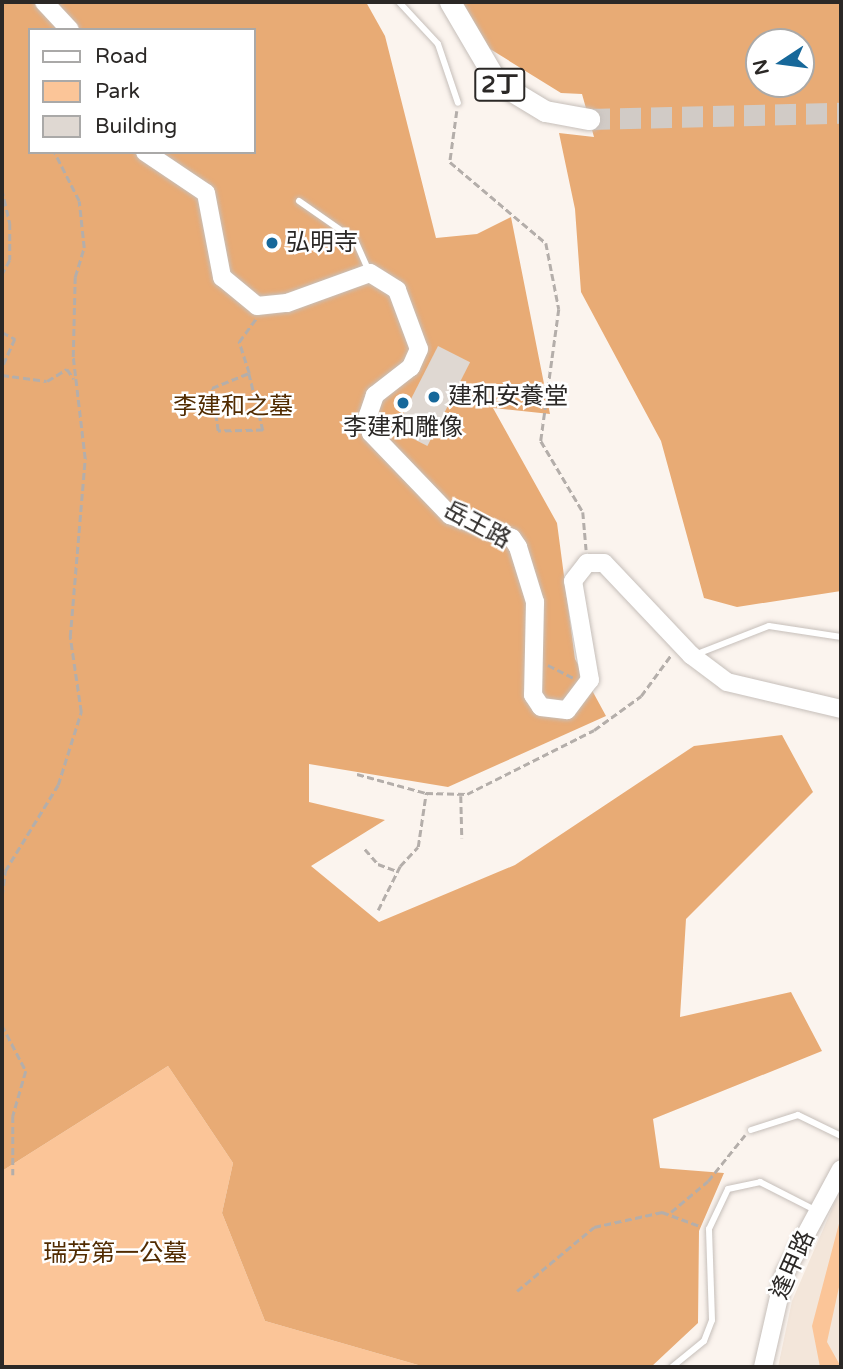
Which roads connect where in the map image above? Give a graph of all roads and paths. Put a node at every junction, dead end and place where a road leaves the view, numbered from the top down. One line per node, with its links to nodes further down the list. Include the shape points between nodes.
1 (44, 2): 4 (street)
2 (399, 2): 5 (lane, via 438,44)
3 (450, 2): 6 (main road, 2丁, via 497,82 545,111)
4 (68, 28)
5 (458, 103): 19 (path, via 450,162 546,243 559,309 541,441 583,512)
6 (589, 119)
7 (55, 154): 18 (path, via 79,201 84,248 75,278)
8 (148, 154): 13 (street, via 206,193 222,277)
9 (2, 189): 12 (path, via 10,223 10,260)
10 (299, 201): 11 (lane, via 355,240)
11 (370, 273): 13 (street, via 287,303); 22 (street, 岳王路, via 397,290 409,308 419,349 411,367 375,395 368,415 371,433 450,515 512,538 535,602)
12 (2, 275)
13 (257, 306): 16 (path, via 256,326 239,342)
14 (2, 332): 15 (path, via 16,339)
15 (2, 368)
16 (249, 373): 16 (path, via 212,388 218,431 263,430)
17 (2, 375): 18 (path, via 47,381 66,369)
18 (74, 379): 31 (path, via 85,459 70,637 80,712 58,786 5,871)
19 (587, 564): 21 (street, via 604,563 623,576); 23 (street, via 576,573 573,588)
20 (841, 637): 21 (lane, via 769,626)
21 (686, 650): 24 (street, via 727,682); 27 (path, via 641,695 594,730)
22 (535, 667): 23 (path, via 545,664); 23 (street, 岳王路, via 533,695 552,713 580,699)
23 (590, 680)
24 (841, 709)
25 (357, 774): 26 (path)
26 (426, 793): 27 (path); 30 (path, via 418,847)
27 (461, 795): 28 (path)
28 (462, 838)
29 (365, 849): 30 (path, via 378,864)
30 (397, 871): 32 (path)
31 (2, 896)
32 (378, 911)
33 (2, 1025): 37 (path, via 26,1071 13,1116)
34 (751, 1130): 35 (lane, via 798,1115); 39 (path)
35 (841, 1136)
36 (841, 1169): 38 (street, 逢甲路)
37 (13, 1174)
38 (818, 1211): 40 (lane, via 748,1181 728,1189); 43 (street, 逢甲路, via 778,1293)
39 (671, 1212): 40 (path); 41 (path, via 594,1227)
40 (709, 1229): 42 (lane, via 712,1320 704,1341)
41 (517, 1291)
42 (672, 1367)
43 (763, 1367)

